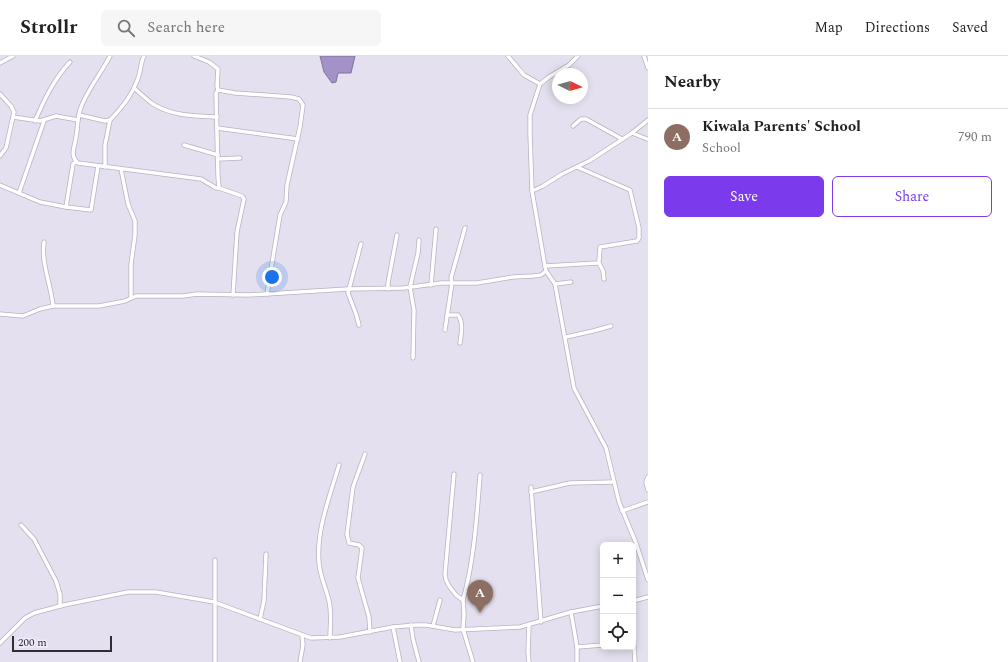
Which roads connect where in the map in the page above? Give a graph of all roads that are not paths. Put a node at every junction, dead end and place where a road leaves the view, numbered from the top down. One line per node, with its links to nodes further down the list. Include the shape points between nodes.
1 (13, 56): 9 (street)
2 (110, 56): 15 (street, via 83,103)
3 (144, 56): 12 (street)
4 (194, 56): 13 (street, via 218,69)
5 (508, 56): 11 (street, via 524,75)
6 (578, 56): 11 (street)
7 (644, 56): 10 (street)
8 (70, 62): 21 (street, via 60,73)
9 (0, 63)
10 (648, 66)
11 (540, 84): 40 (street, via 530,115)
12 (134, 88): 16 (street, via 153,104 173,113 187,116); 19 (street)
13 (218, 90): 16 (street); 26 (street, via 299,99 303,107)
14 (1, 97): 17 (street, via 13,108)
15 (79, 115): 18 (street); 19 (street)
16 (217, 116): 24 (street)
17 (13, 117): 21 (street); 30 (street, via 6,148)
18 (78, 120): 22 (street, via 56,116); 33 (street, via 73,147 73,158)
19 (110, 120): 35 (street, via 105,145)
20 (648, 120): 25 (street)
21 (35, 121): 22 (street)
22 (44, 121): 41 (street)
23 (573, 126): 27 (street, via 581,119 586,119)
24 (217, 128): 26 (street); 31 (street)
25 (632, 133): 27 (street); 28 (street)
26 (298, 139): 60 (street, via 287,185 286,202 280,215)
27 (622, 139): 36 (street)
28 (647, 139)
29 (184, 145): 31 (street)
30 (0, 156)
31 (218, 157): 32 (street); 39 (street)
32 (240, 158)
33 (76, 162): 34 (street); 42 (street, via 73,164)
34 (98, 166): 35 (street); 42 (street, via 91,210)
35 (105, 167): 37 (street)
36 (577, 167): 40 (street); 49 (street, via 630,190 639,228 637,241 600,247)
37 (121, 169): 39 (street, via 201,179); 62 (street, via 128,204 135,221)
38 (0, 186): 41 (street)
39 (219, 188): 61 (street, via 238,194 244,199 237,232)
40 (532, 192): 50 (street)
41 (19, 193): 42 (street, via 40,202)
42 (66, 207)
43 (436, 228): 56 (street)
44 (465, 228): 54 (street, via 451,278)
45 (397, 235): 59 (street)
46 (419, 240): 57 (street)
47 (44, 242): 63 (street, via 43,257)
48 (360, 244): 58 (street)
49 (599, 263): 50 (street); 52 (street)
50 (545, 266): 51 (street)
51 (546, 271): 54 (street, via 541,275 477,283); 55 (street)
52 (604, 279)
53 (571, 282): 55 (street)
54 (452, 283): 56 (street); 65 (street)
55 (555, 284): 69 (street)
56 (431, 285): 57 (street)
57 (410, 287): 59 (street); 71 (street, via 414,310)
58 (348, 289): 59 (street); 60 (street); 66 (street)
59 (388, 289)
60 (267, 294): 61 (street)
61 (233, 295): 62 (street, via 197,294)
62 (131, 298): 63 (street, via 117,304 99,306)
63 (53, 306): 64 (street, via 23,316)
64 (0, 314)
65 (447, 315): 68 (street); 70 (street, via 458,315 461,318)
66 (359, 325)
67 (611, 326): 69 (street)
68 (445, 330)
69 (566, 337): 77 (street, via 574,388 606,448)
70 (460, 344)
71 (413, 358)
72 (364, 454): 102 (street, via 353,487 347,534 349,543 362,548 358,578 369,617)
73 (339, 465): 105 (street, via 324,515 318,553 330,602)
74 (454, 474): 89 (street, via 445,574 449,586)
75 (480, 475): 89 (street, via 477,514)
76 (648, 477): 79 (street)
77 (614, 482): 80 (street, via 570,483); 82 (street)
78 (531, 487): 80 (street)
79 (648, 490)
80 (531, 492): 96 (street)
81 (648, 502): 82 (street)
82 (622, 511): 86 (street)
83 (21, 525): 92 (street, via 34,539 56,581)
84 (266, 554): 95 (street, via 264,601)
85 (215, 560): 91 (street)
86 (648, 580)
87 (648, 597): 90 (street)
88 (440, 600): 99 (street)
89 (463, 600): 101 (street)
90 (636, 600)
91 (214, 602): 92 (street, via 138,591); 95 (street); 111 (street)
92 (60, 606): 106 (street, via 25,618)
93 (600, 607): 94 (street)
94 (571, 612): 96 (street); 109 (street)
95 (260, 619): 103 (street)
96 (541, 622): 98 (street)
97 (411, 625): 99 (street); 100 (street); 114 (street)
98 (529, 625): 101 (street); 116 (street)
99 (433, 626): 101 (street, via 448,630)
100 (393, 627): 102 (street); 113 (street)
101 (463, 629): 115 (street)
102 (370, 632): 105 (street)
103 (302, 635): 104 (street); 107 (street)
104 (311, 638): 105 (street); 107 (street)
105 (330, 638)
106 (0, 643)
107 (303, 645): 112 (street)
108 (600, 645): 109 (street)
109 (577, 647): 117 (street)
110 (634, 650): 118 (street)
111 (215, 662)
112 (300, 662)
113 (400, 662)
114 (419, 662)
115 (473, 662)
116 (530, 662)
117 (577, 662)
118 (635, 662)

